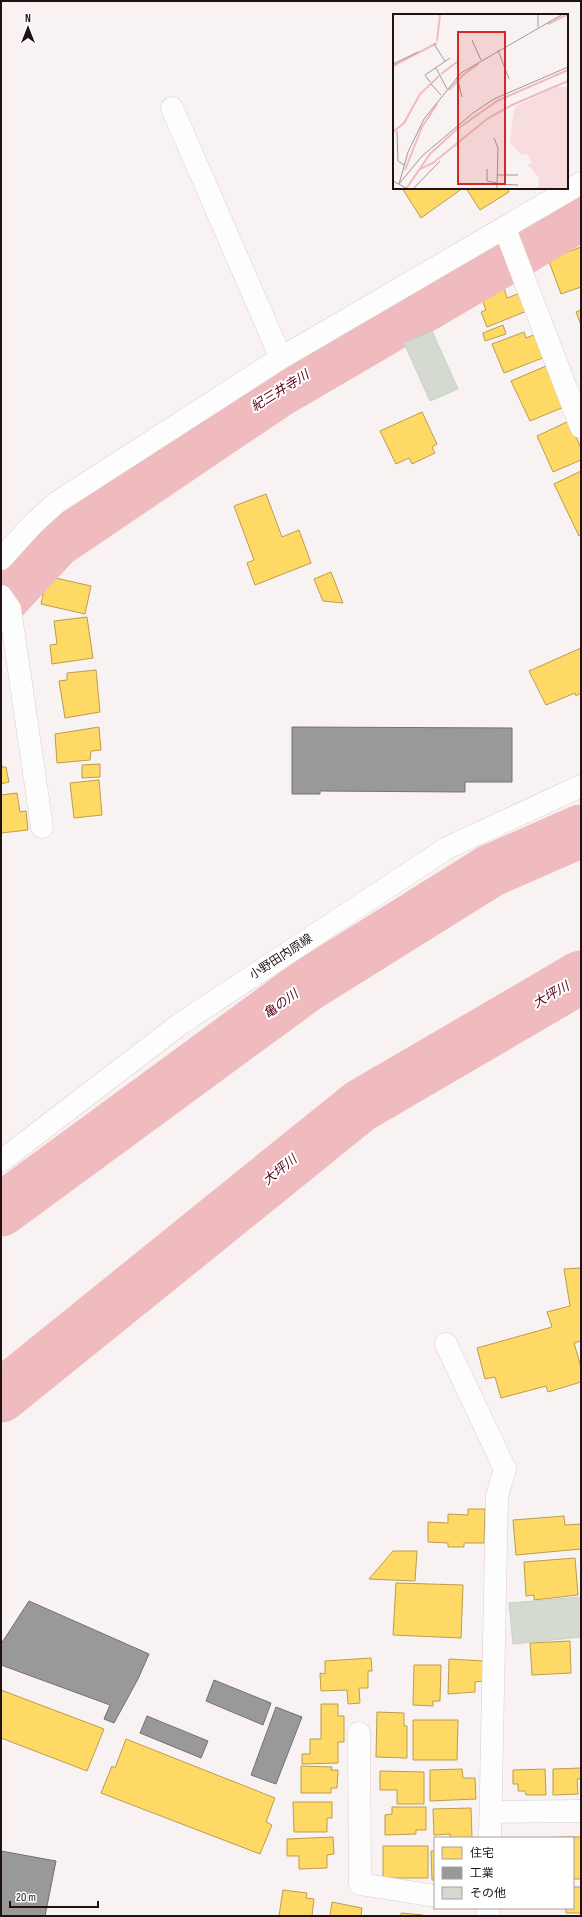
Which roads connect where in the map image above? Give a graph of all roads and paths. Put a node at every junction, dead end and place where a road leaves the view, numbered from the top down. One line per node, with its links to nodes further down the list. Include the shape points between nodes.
1 (172, 108): 4 (street)
2 (581, 183): 3 (street)
3 (508, 236): 4 (street); 5 (street)
4 (281, 358): 6 (street, via 56,503)
5 (581, 428)
6 (1, 559)
7 (5, 602): 9 (street)
8 (581, 786): 10 (street, 小野田内原線, via 447,848 180,1024)
9 (42, 827)
10 (1, 1161)
11 (446, 1344): 14 (street, via 505,1469 497,1496)
12 (359, 1733): 16 (street, via 360,1884)
13 (581, 1811): 14 (street)
14 (491, 1812): 15 (street)
15 (490, 1837)
16 (434, 1896)

